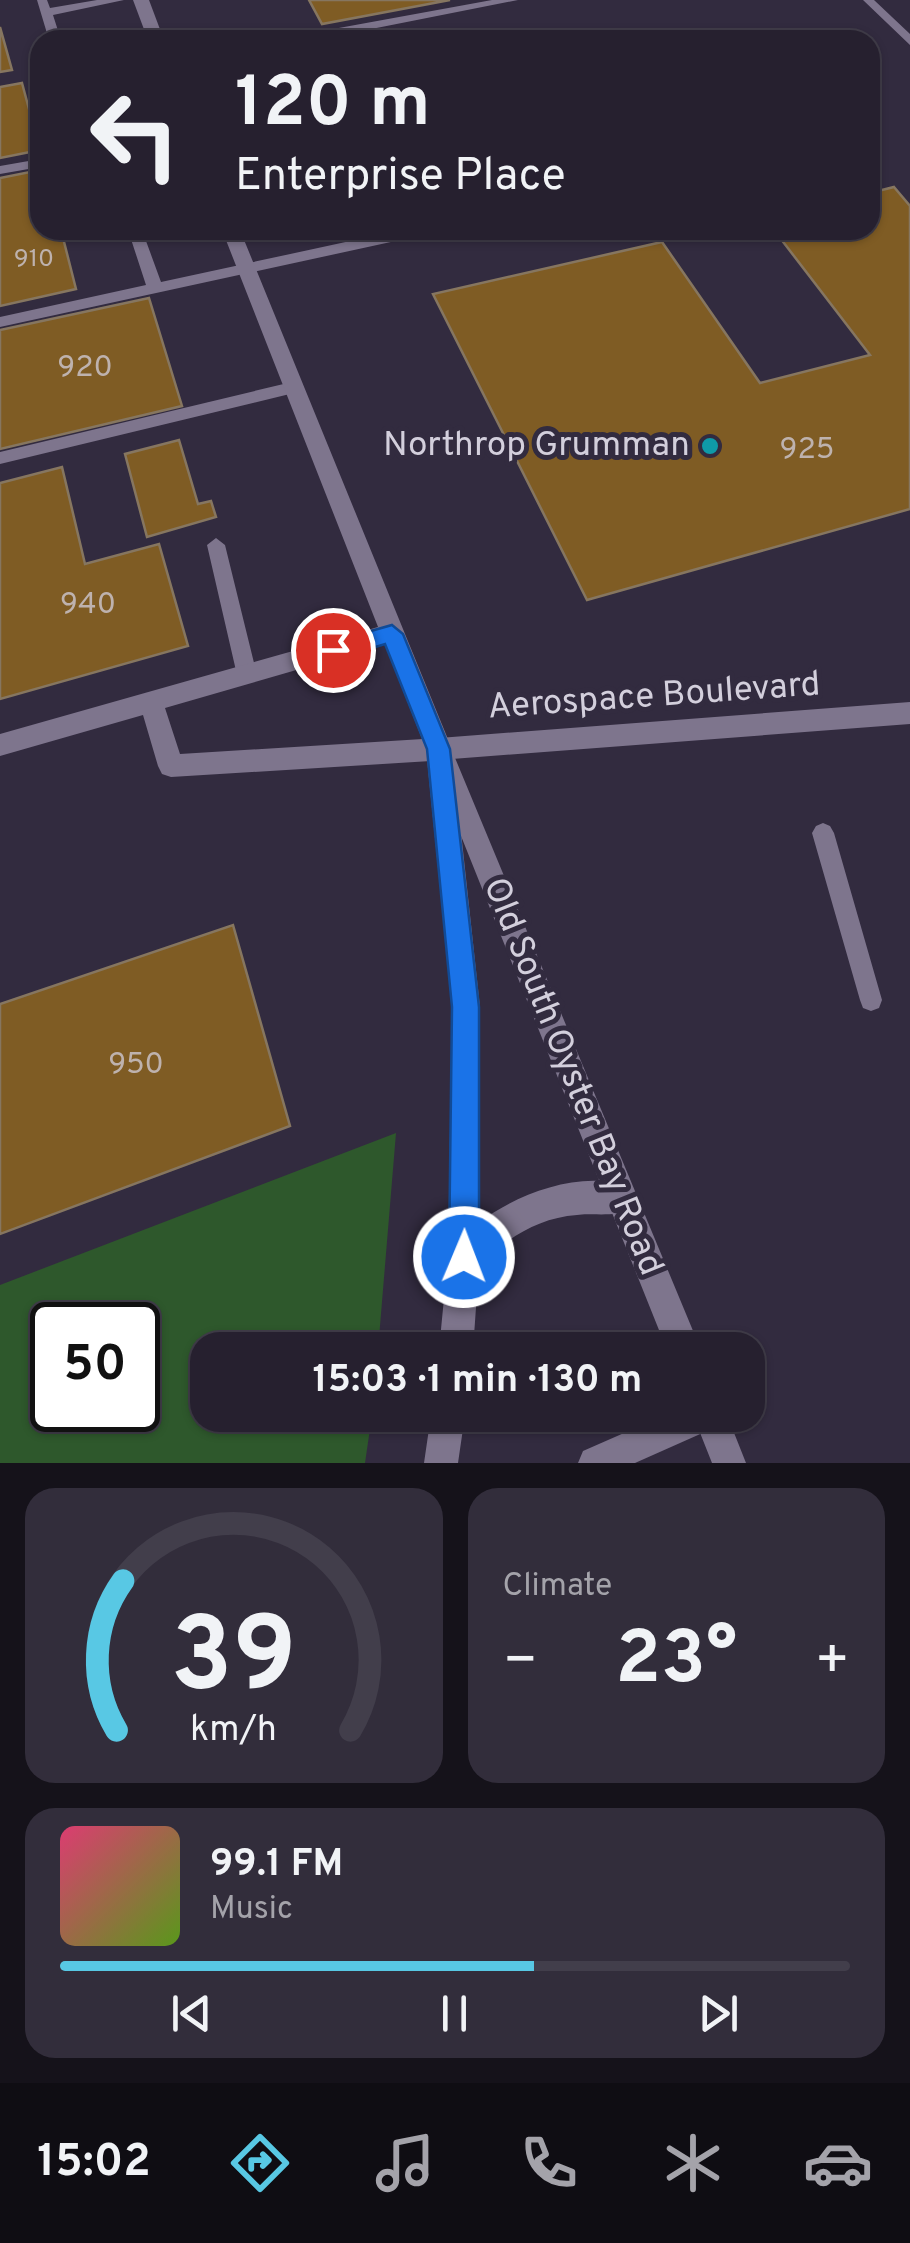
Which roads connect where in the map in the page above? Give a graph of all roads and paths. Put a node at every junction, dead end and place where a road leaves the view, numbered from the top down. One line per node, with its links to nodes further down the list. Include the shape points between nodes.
1 (118, 0): 5 (lane)
2 (141, 0): 6 (street)
3 (512, 0): 7 (lane)
4 (868, 1): 8 (lane)
5 (44, 7)
6 (152, 30)
7 (349, 30)
8 (910, 42)
9 (30, 165): 10 (lane)
10 (0, 170)
11 (138, 240): 15 (lane)
12 (234, 240): 14 (street, Old South Oyster Bay Road)
13 (376, 240): 14 (lane)
14 (245, 268): 15 (lane); 17 (street, Old South Oyster Bay Road)
15 (154, 288): 16 (lane)
16 (0, 322)
17 (292, 388): 18 (lane); 20 (street, Old South Oyster Bay Road)
18 (0, 458)
19 (216, 544): 21 (lane)
20 (392, 634): 21 (street); 25 (street, Old South Oyster Bay Road)
21 (246, 675): 22 (street)
22 (151, 702): 24 (street); 25 (street, Aerospace Boulevard, via 171,766)
23 (910, 713): 25 (street, Aerospace Boulevard)
24 (0, 745)
25 (438, 749): 28 (street, Old South Oyster Bay Road); 29 (street, via 466,1007)
26 (823, 833): 27 (lane)
27 (871, 1000)
28 (621, 1198): 29 (street, via 585,1196 534,1206 490,1231); 31 (street, Old South Oyster Bay Road)
29 (464, 1257): 30 (street)
30 (458, 1332)
31 (677, 1332)
32 (446, 1432): 35 (street)
33 (667, 1432): 36 (street)
34 (715, 1432): 37 (street)
35 (441, 1463)
36 (595, 1463)
37 (729, 1463)

